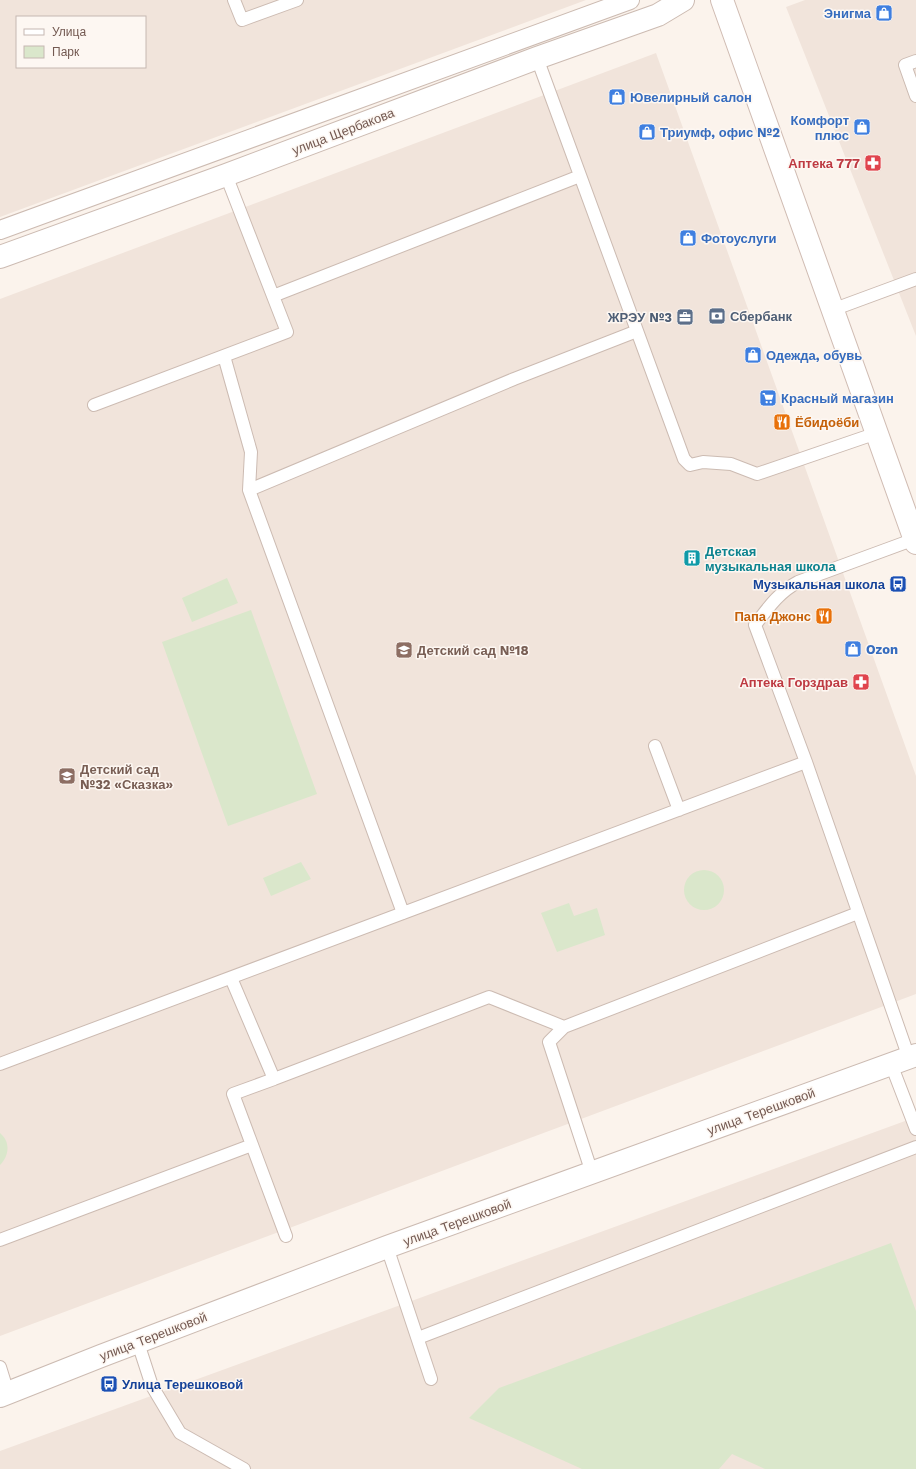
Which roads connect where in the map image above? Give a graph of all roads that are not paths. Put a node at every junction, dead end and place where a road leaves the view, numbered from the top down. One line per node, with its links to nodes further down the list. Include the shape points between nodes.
1 (234, 0): 2 (lane, via 242,20)
2 (297, 0)
3 (630, 0): 11 (street, улица Щербакова)
4 (683, 0): 6 (street, улица Щербакова, via 658,15)
5 (722, 0): 15 (street)
6 (537, 58): 9 (street, улица Щербакова); 10 (lane)
7 (916, 61): 8 (lane, via 905,65)
8 (916, 96)
9 (226, 175): 12 (street, улица Щербакова); 14 (lane)
10 (580, 176): 14 (lane); 16 (lane)
11 (0, 230)
12 (0, 257)
13 (916, 280): 15 (lane)
14 (273, 296): 17 (lane, via 287,332)
15 (832, 310): 19 (street)
16 (637, 331): 19 (lane, via 684,459 690,465 703,462 731,464 757,474); 20 (lane, via 514,379)
17 (224, 356): 18 (lane); 20 (lane, via 251,452)
18 (94, 405)
19 (877, 433): 21 (street)
20 (249, 490): 25 (lane)
21 (915, 541): 23 (lane, via 786,588 755,625)
22 (654, 746): 24 (lane)
23 (806, 762): 24 (lane); 26 (lane)
24 (678, 810): 25 (lane)
25 (403, 913): 27 (lane)
26 (858, 913): 28 (lane); 29 (lane)
27 (231, 978): 30 (lane); 31 (lane)
28 (564, 1027): 31 (lane, via 489,997); 35 (lane, via 549,1042)
29 (905, 1059): 32 (lane); 35 (street, улица Терешковой)
30 (0, 1064)
31 (274, 1079): 33 (lane, via 233,1094)
32 (916, 1129)
33 (252, 1145): 36 (lane); 37 (lane)
34 (916, 1147): 39 (lane)
35 (592, 1173): 38 (street, улица Терешковой)
36 (286, 1236)
37 (0, 1240)
38 (387, 1247): 39 (lane); 40 (street, улица Терешковой)
39 (418, 1338): 42 (lane)
40 (138, 1343): 43 (street, улица Терешковой); 44 (lane, via 152,1386 180,1433)
41 (0, 1366): 43 (lane)
42 (431, 1379)
43 (4, 1394)
44 (244, 1469)

